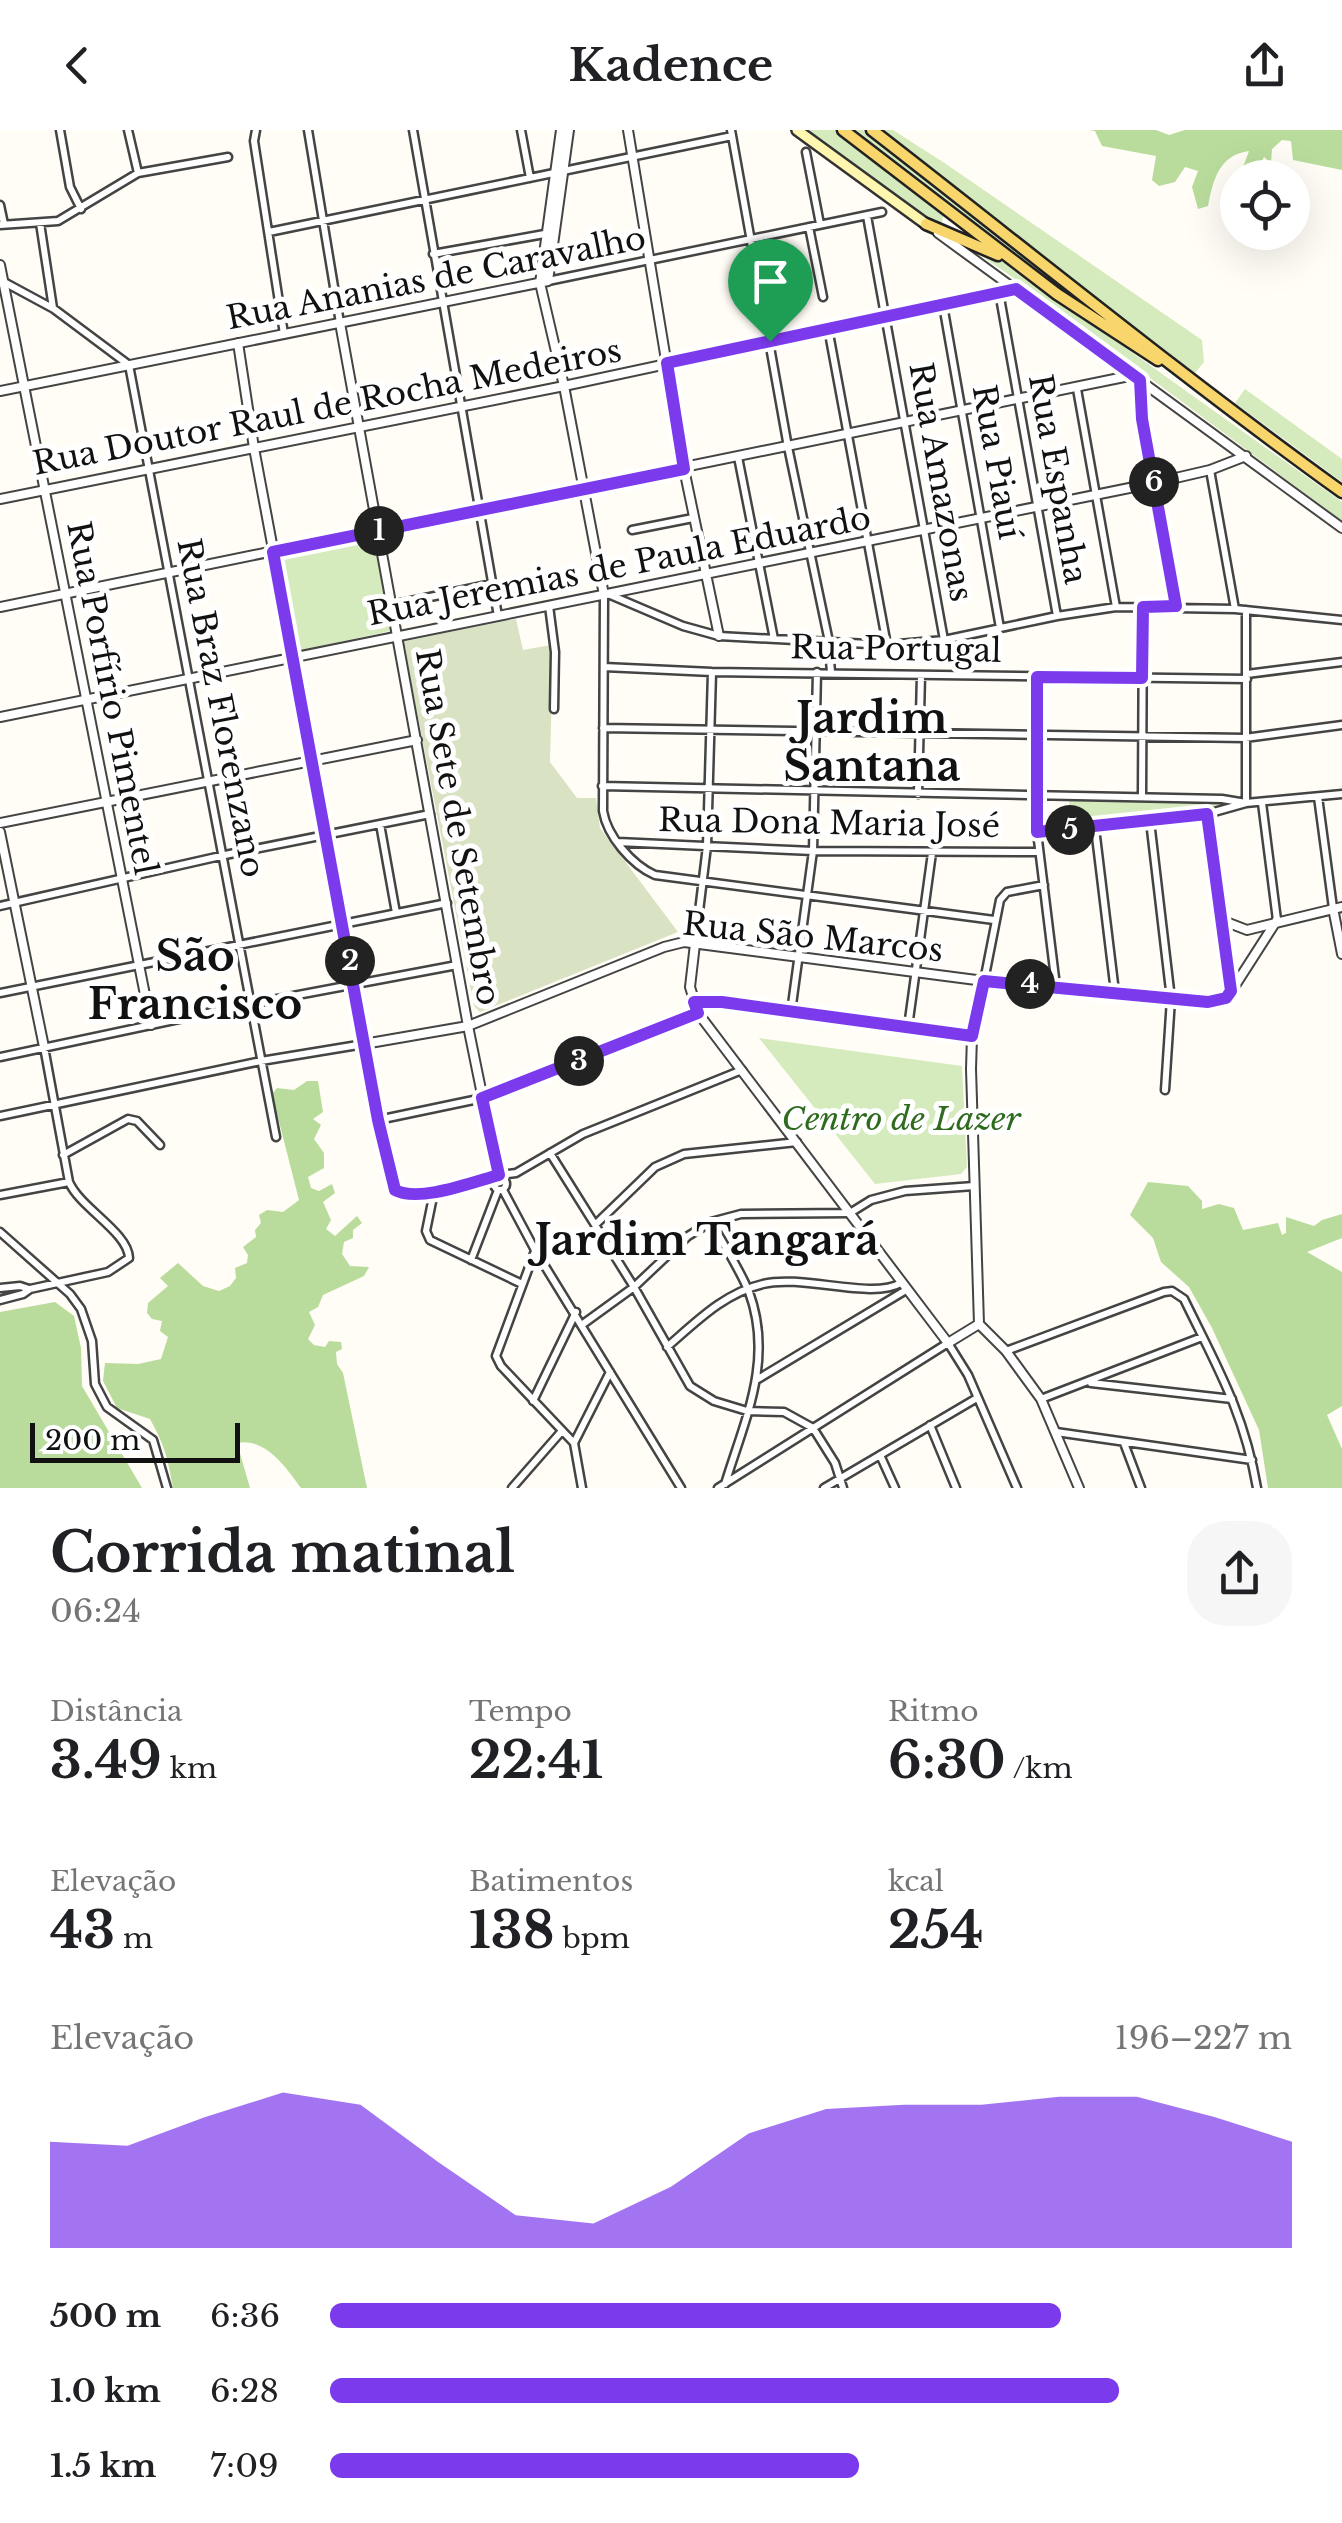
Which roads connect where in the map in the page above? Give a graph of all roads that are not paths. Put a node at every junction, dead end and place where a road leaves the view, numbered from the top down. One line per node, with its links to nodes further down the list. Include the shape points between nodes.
1 (60, 130): 22 (street)
2 (128, 130): 17 (street)
3 (256, 130): 31 (street)
4 (308, 130): 25 (street, Rua Sete de Setembro)
5 (414, 130): 20 (street)
6 (522, 130): 19 (street)
7 (560, 130): 18 (street)
8 (569, 130): 18 (street)
9 (628, 130): 15 (street)
10 (797, 130): 28 (main road)
11 (843, 130): 36 (main road)
12 (872, 130): 54 (main road)
13 (732, 133): 15 (street); 33 (street)
14 (806, 152): 29 (street)
15 (633, 156): 18 (street); 35 (street)
16 (228, 158): 17 (street)
17 (138, 173): 22 (street)
18 (558, 173): 19 (street); 32 (street)
19 (530, 178): 20 (street)
20 (424, 200): 25 (street); 34 (street)
21 (0, 205): 27 (street)
22 (81, 210): 26 (street)
23 (882, 212): 24 (street, Rua Ananias de Caravalho)
24 (868, 216): 29 (street, Rua Ananias de Caravalho); 46 (street, Rua Amazonas)
25 (323, 220): 31 (street); 47 (street, Rua Sete de Setembro)
26 (40, 222): 27 (street); 45 (street)
27 (2, 224)
28 (926, 224): 36 (main road); 40 (street)
29 (820, 225): 30 (street, Rua Ananias de Caravalho)
30 (809, 227): 33 (street, Rua Ananias de Caravalho); 42 (street)
31 (269, 232): 49 (street)
32 (550, 233): 34 (street); 39 (street)
33 (751, 239): 35 (street, Rua Ananias de Caravalho); 50 (street)
34 (433, 254): 43 (street)
35 (650, 260): 39 (street, Rua Ananias de Caravalho); 52 (street)
36 (1016, 263): 54 (main road)
37 (0, 265): 38 (street, Rua Porfírio Pimentel)
38 (2, 282): 45 (street); 57 (street, Rua Porfírio Pimentel)
39 (544, 282): 43 (street, Rua Ananias de Caravalho); 56 (street)
40 (1016, 289): 41 (street, Rua Doutor Raul de Rocha Medeiros); 55 (street)
41 (999, 292): 44 (street, Rua Doutor Raul de Rocha Medeiros); 60 (street, Rua Espanha)
42 (822, 297)
43 (442, 302): 47 (street, Rua Ananias de Caravalho); 61 (street)
44 (942, 304): 46 (street, Rua Doutor Raul de Rocha Medeiros); 62 (street, Rua Piauí)
45 (54, 309): 53 (street)
46 (885, 316): 48 (street, Rua Doutor Raul de Rocha Medeiros); 63 (street, Rua Amazonas)
47 (340, 323): 49 (street, Rua Ananias de Caravalho); 64 (street, Rua Sete de Setembro)
48 (828, 328): 50 (street, Rua Doutor Raul de Rocha Medeiros); 65 (street)
49 (284, 334): 51 (street, Rua Ananias de Caravalho)
50 (770, 341): 52 (street, Rua Doutor Raul de Rocha Medeiros); 67 (street)
51 (238, 344): 53 (street, Rua Ananias de Caravalho); 66 (street)
52 (667, 363): 56 (street, Rua Doutor Raul de Rocha Medeiros); 71 (street)
53 (129, 365): 57 (street, Rua Ananias de Caravalho); 70 (street, Rua Braz Florenzano)
54 (1184, 376): 76 (main road)
55 (1138, 377): 58 (street); 68 (street); 73 (street)
56 (564, 386): 61 (street, Rua Doutor Raul de Rocha Medeiros); 75 (street)
57 (24, 387): 59 (street, Rua Ananias de Caravalho); 74 (street, Rua Porfírio Pimentel)
58 (1077, 389): 60 (street); 77 (street)
59 (0, 391)
60 (1020, 399): 62 (street); 79 (street, Rua Espanha)
61 (460, 406): 64 (street, Rua Doutor Raul de Rocha Medeiros); 80 (street)
62 (963, 410): 63 (street); 82 (street, Rua Piauí)
63 (904, 422): 65 (street); 85 (street, Rua Amazonas)
64 (358, 427): 66 (street, Rua Doutor Raul de Rocha Medeiros); 86 (street, Rua Sete de Setembro)
65 (848, 435): 67 (street); 87 (street)
66 (254, 448): 70 (street, Rua Doutor Raul de Rocha Medeiros); 88 (street)
67 (788, 448): 69 (street); 89 (street)
68 (1246, 456): 72 (street, Rua Jeremias de Paula Eduardo); 83 (street)
69 (738, 457): 71 (street); 90 (street)
70 (148, 469): 74 (street, Rua Doutor Raul de Rocha Medeiros); 91 (street, Rua Braz Florenzano)
71 (684, 469): 75 (street); 81 (street)
72 (1210, 470): 73 (street, Rua Jeremias de Paula Eduardo); 102 (street)
73 (1154, 483): 77 (street, Rua Jeremias de Paula Eduardo); 98 (street)
74 (45, 490): 78 (street, Rua Doutor Raul de Rocha Medeiros); 94 (street, Rua Porfírio Pimentel)
75 (584, 490): 80 (street); 95 (street)
76 (1342, 492)
77 (1097, 494): 79 (street, Rua Jeremias de Paula Eduardo); 100 (street)
78 (0, 499)
79 (1040, 506): 82 (street, Rua Jeremias de Paula Eduardo); 105 (street, Rua Espanha)
80 (479, 511): 86 (street); 93 (street)
81 (694, 518): 84 (street); 92 (street)
82 (981, 518): 85 (street, Rua Jeremias de Paula Eduardo); 107 (street, Rua Piauí)
83 (1342, 528)
84 (632, 530)
85 (924, 530): 87 (street, Rua Jeremias de Paula Eduardo); 111 (street, Rua Amazonas)
86 (377, 532): 88 (street); 96 (street, Rua Sete de Setembro)
87 (867, 541): 89 (street, Rua Jeremias de Paula Eduardo); 113 (street)
88 (273, 552): 91 (street); 114 (street)
89 (812, 552): 90 (street, Rua Jeremias de Paula Eduardo); 112 (street)
90 (757, 564): 92 (street, Rua Jeremias de Paula Eduardo); 110 (street)
91 (170, 573): 94 (street); 123 (street, Rua Braz Florenzano)
92 (706, 574): 95 (street, Rua Jeremias de Paula Eduardo); 109 (street)
93 (492, 584): 96 (street); 104 (street)
94 (64, 594): 99 (street); 125 (street, Rua Porfírio Pimentel)
95 (606, 594): 97 (street, Rua Jeremias de Paula Eduardo); 109 (street); 116 (street)
96 (392, 604): 108 (street, Rua Sete de Setembro)
97 (548, 606): 104 (street, Rua Jeremias de Paula Eduardo); 126 (street, via 556,652)
98 (1176, 606): 101 (street); 102 (street)
99 (0, 607)
100 (1116, 607): 101 (street); 105 (street)
101 (1143, 607): 124 (street)
102 (1235, 608): 103 (street)
103 (1246, 610): 106 (street); 121 (street)
104 (498, 616): 108 (street, Rua Jeremias de Paula Eduardo)
105 (1056, 616): 107 (street)
106 (1342, 620)
107 (1000, 628): 111 (street)
108 (398, 636): 114 (street, Rua Jeremias de Paula Eduardo); 136 (street, Rua Sete de Setembro)
109 (720, 636): 110 (street)
110 (774, 639): 112 (street)
111 (944, 640): 113 (street)
112 (829, 642): 113 (street); 119 (street)
113 (888, 645)
114 (294, 658): 123 (street, Rua Jeremias de Paula Eduardo); 137 (street)
115 (1342, 662): 121 (street, Rua Portugal)
116 (604, 666): 117 (street, Rua Portugal); 129 (street)
117 (712, 672): 118 (street, Rua Portugal); 130 (street)
118 (816, 672): 119 (street, Rua Portugal); 131 (street)
119 (831, 672): 120 (street, Rua Portugal)
120 (921, 675): 122 (street, Rua Portugal); 132 (street)
121 (1247, 676): 124 (street, Rua Portugal); 135 (street)
122 (1037, 677): 124 (street, Rua Portugal); 133 (street)
123 (191, 678): 125 (street, Rua Jeremias de Paula Eduardo); 138 (street, Rua Braz Florenzano)
124 (1142, 678): 134 (street)
125 (87, 700): 127 (street, Rua Jeremias de Paula Eduardo); 148 (street, Rua Porfírio Pimentel)
126 (554, 709)
127 (0, 717)
128 (1342, 725): 135 (street)
129 (603, 728): 130 (street); 139 (street)
130 (709, 729): 131 (street); 140 (street)
131 (813, 732): 132 (street); 141 (street)
132 (918, 732): 133 (street); 142 (street)
133 (1037, 734): 134 (street); 144 (street)
134 (1142, 738): 135 (street); 145 (street)
135 (1245, 738): 147 (street)
136 (417, 740): 137 (street); 150 (street, Rua Sete de Setembro)
137 (312, 761): 138 (street); 158 (street)
138 (211, 782): 148 (street); 164 (street, Rua Braz Florenzano)
139 (602, 786): 140 (street); 159 (street, via 604,819)
140 (706, 789): 141 (street); 160 (street)
141 (813, 791): 142 (street); 161 (street)
142 (918, 794): 144 (street)
143 (1342, 794): 146 (street)
144 (1036, 796): 145 (street); 157 (street)
145 (1142, 797): 147 (street)
146 (1318, 798): 149 (street); 172 (street)
147 (1246, 802): 149 (street); 151 (street)
148 (104, 803): 152 (street); 165 (street, Rua Porfírio Pimentel)
149 (1262, 803): 177 (street)
150 (432, 814): 154 (street); 170 (street, Rua Sete de Setembro)
151 (1207, 814): 153 (street); 176 (street)
152 (0, 822)
153 (1150, 822): 155 (street); 193 (street)
154 (380, 824): 158 (street); 174 (street)
155 (1095, 828): 157 (street); 191 (street)
156 (0, 832): 169 (street)
157 (1037, 832): 162 (street)
158 (326, 834): 164 (street); 178 (street)
159 (618, 842): 160 (street, Rua Dona Maria José); 166 (street, via 655,876)
160 (707, 846): 161 (street, Rua Dona Maria José); 166 (street)
161 (813, 850): 163 (street, Rua Dona Maria José); 168 (street)
162 (1039, 852): 163 (street, Rua Dona Maria José); 167 (street)
163 (932, 853): 173 (street)
164 (225, 855): 165 (street); 179 (street, Rua Braz Florenzano)
165 (123, 880): 169 (street); 183 (street, Rua Porfírio Pimentel)
166 (704, 881): 168 (street); 180 (street)
167 (1044, 885): 175 (street, via 1003,896); 188 (street)
168 (809, 896): 173 (street); 182 (street)
169 (16, 903): 171 (street); 189 (street)
170 (447, 903): 174 (street); 184 (street, Rua Sete de Setembro)
171 (0, 906)
172 (1338, 908): 177 (street); 181 (street)
173 (925, 909): 175 (street); 185 (street)
174 (396, 913): 178 (street)
175 (994, 920): 186 (street)
176 (1221, 920): 177 (street, via 1247,930); 190 (street)
177 (1278, 920): 190 (street)
178 (343, 925): 179 (street); 187 (street)
179 (240, 944): 183 (street); 195 (street, Rua Braz Florenzano)
180 (694, 944): 182 (street, Rua São Marcos); 194 (street); 199 (street, Rua São Marcos, via 664,947)
181 (1342, 954)
182 (799, 957): 185 (street, Rua São Marcos); 196 (street)
183 (140, 964): 189 (street); 198 (street, Rua Porfírio Pimentel)
184 (457, 965): 187 (street); 199 (street, Rua Sete de Setembro)
185 (917, 972): 186 (street, Rua São Marcos); 200 (street)
186 (984, 981): 188 (street, Rua São Marcos); 201 (street)
187 (354, 984): 195 (street); 202 (street)
188 (1056, 986): 191 (street, Rua São Marcos)
189 (32, 987): 192 (street); 203 (street)
190 (1231, 991): 193 (street, Rua São Marcos, via 1219,1002)
191 (1115, 992): 193 (street, Rua São Marcos)
192 (0, 994)
193 (1171, 999): 207 (street)
194 (694, 1002): 196 (street); 197 (street)
195 (250, 1004): 198 (street); 205 (street, Rua Braz Florenzano)
196 (791, 1012): 200 (street)
197 (698, 1013): 206 (street); 208 (street)
198 (150, 1024): 203 (street)
199 (468, 1026): 202 (street, Rua São Marcos); 208 (street, Rua Sete de Setembro)
200 (908, 1027): 201 (street)
201 (972, 1036): 219 (street)
202 (364, 1044): 205 (street, Rua São Marcos); 211 (street)
203 (44, 1047): 204 (street); 209 (street)
204 (0, 1057)
205 (261, 1061): 209 (street, Rua São Marcos); 212 (street, Rua Braz Florenzano)
206 (742, 1070): 213 (street); 215 (street)
207 (1165, 1090)
208 (482, 1098): 211 (street); 217 (street, Rua Sete de Setembro)
209 (54, 1104): 210 (street, Rua São Marcos); 216 (street)
210 (0, 1116)
211 (378, 1120): 221 (street, via 395,1190)
212 (276, 1137)
213 (796, 1142): 223 (street); 225 (street, via 684,1154 656,1167)
214 (160, 1145): 216 (street, via 128,1119)
215 (550, 1153): 217 (street); 225 (street)
216 (63, 1154): 218 (street)
217 (499, 1177): 220 (street, via 494,1184); 221 (street)
218 (69, 1182): 222 (street); 229 (street, via 125,1244 129,1258 108,1272)
219 (974, 1186): 223 (street, via 905,1191); 239 (street)
220 (500, 1190): 227 (street); 228 (street)
221 (434, 1192): 228 (street, via 427,1236)
222 (0, 1195)
223 (850, 1213): 224 (street, via 741,1214); 231 (street)
224 (711, 1222): 232 (street); 234 (street)
225 (596, 1224): 232 (street)
226 (0, 1232): 229 (street)
227 (535, 1250): 230 (street); 237 (street)
228 (471, 1260): 230 (street)
229 (56, 1282): 235 (street); 262 (street, via 88,1323 92,1372 108,1407 153,1440)
230 (522, 1284): 250 (street, via 498,1360)
231 (904, 1286): 234 (street, via 794,1280); 241 (street); 245 (street)
232 (634, 1287): 238 (street); 242 (street)
233 (0, 1288): 235 (street)
234 (747, 1288): 242 (street); 245 (street, via 758,1330)
235 (30, 1289): 236 (street)
236 (0, 1300)
237 (576, 1312): 238 (street); 250 (street)
238 (582, 1324): 244 (street)
239 (979, 1324): 241 (street); 243 (street)
240 (1202, 1337): 243 (street, via 1184,1299 1172,1291); 246 (street); 249 (street)
241 (948, 1343): 247 (street); 253 (street)
242 (666, 1346): 251 (street, via 690,1386)
243 (1006, 1351): 248 (street)
244 (610, 1371): 256 (street); 265 (street)
245 (758, 1379): 251 (street)
246 (1088, 1383): 248 (street); 249 (street)
247 (976, 1398): 252 (street); 269 (street)
248 (1041, 1398): 255 (street)
249 (1234, 1399): 259 (street)
250 (533, 1401): 254 (street)
251 (748, 1411): 253 (street, via 784,1412); 261 (street)
252 (930, 1425): 258 (street); 268 (street)
253 (813, 1428): 260 (street); 261 (street)
254 (561, 1432): 256 (street); 263 (street)
255 (1056, 1432): 257 (street); 270 (street)
256 (574, 1443): 264 (street)
257 (1124, 1443): 259 (street); 271 (street)
258 (880, 1455): 260 (street); 267 (street)
259 (1252, 1460): 272 (street)
260 (842, 1484): 266 (street)
261 (722, 1486)
262 (167, 1488)
263 (512, 1488)
264 (582, 1488)
265 (681, 1488)
266 (824, 1488)
267 (894, 1488)
268 (956, 1488)
269 (1016, 1488)
270 (1079, 1488)
271 (1141, 1488)
272 (1257, 1488)

